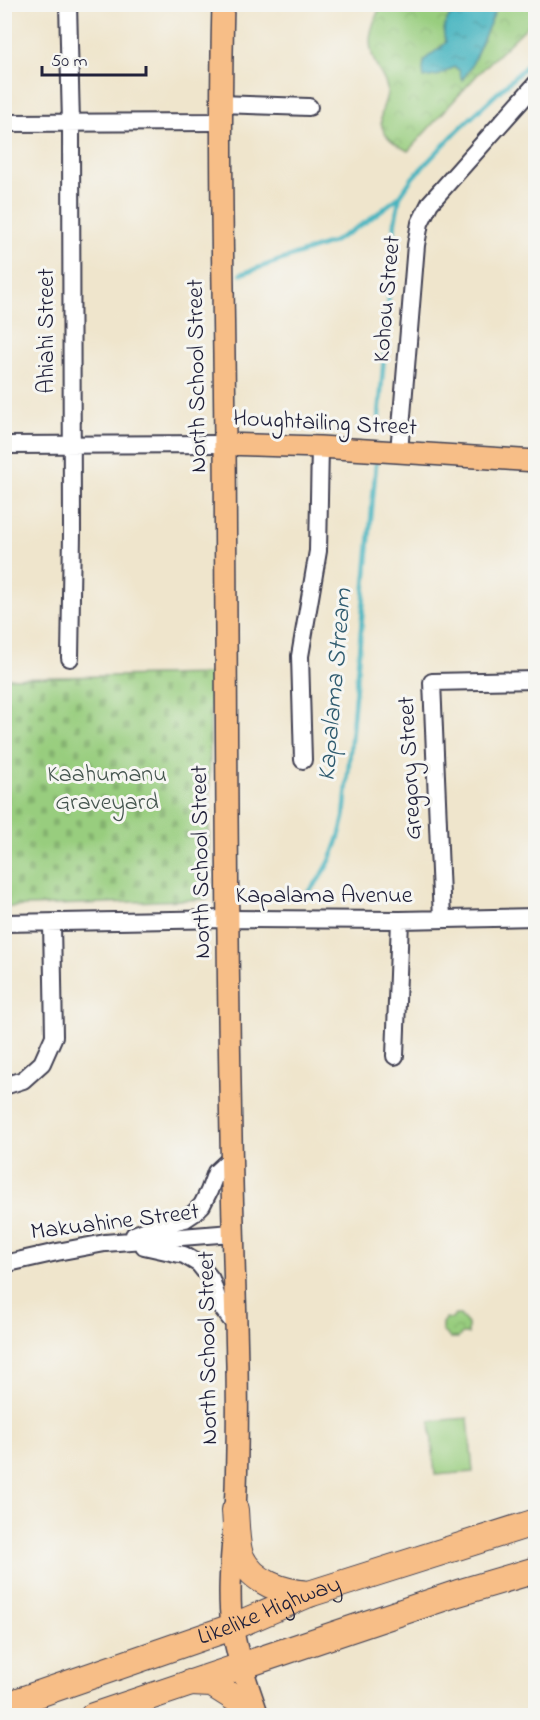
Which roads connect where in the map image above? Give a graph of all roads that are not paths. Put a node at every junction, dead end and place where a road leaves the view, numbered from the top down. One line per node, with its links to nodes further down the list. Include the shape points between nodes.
1 (68, 4): 7 (street, Ahiahi Street)
2 (223, 4): 5 (main road, North School Street)
3 (536, 84): 12 (street, Kohou Street, via 430,203 420,223)
4 (309, 107): 5 (street)
5 (220, 113): 7 (street); 8 (main road, North School Street)
6 (4, 123): 7 (street)
7 (71, 123): 10 (street, Ahiahi Street)
8 (225, 444): 10 (street, Houghtailing Street); 11 (main road, Houghtailing Street); 18 (main road, North School Street)
9 (4, 445): 10 (street, Houghtailing Street)
10 (71, 445): 14 (street, Ahiahi Street)
11 (320, 447): 12 (main road, Houghtailing Street); 16 (street, via 318,551 300,656)
12 (399, 452): 13 (main road, Houghtailing Street)
13 (536, 461)
14 (69, 658)
15 (536, 680): 19 (street, Gregory Street, via 432,682)
16 (303, 760)
17 (536, 917): 19 (street, Kapalama Avenue)
18 (228, 919): 20 (street, Kapalama Avenue); 22 (street, Kapalama Avenue); 25 (main road, North School Street)
19 (442, 919): 20 (street, Kapalama Avenue)
20 (400, 920): 23 (street)
21 (4, 923): 22 (street, Kapalama Avenue)
22 (52, 923): 24 (street, via 54,1036 42,1063 23,1080)
23 (395, 1056)
24 (4, 1086)
25 (230, 1159): 26 (main road, North School Street); 27 (street, via 216,1172 202,1205 194,1213)
26 (232, 1233): 27 (street, Makuahine Street); 29 (main road, North School Street)
27 (116, 1242): 28 (street, Makuahine Street); 29 (street, via 163,1249 199,1264 211,1279 219,1304)
28 (4, 1264)
29 (236, 1326): 30 (main road, North School Street)
30 (235, 1510): 33 (highway, via 240,1556 247,1567 265,1583); 34 (main road, North School Street)
31 (536, 1522): 33 (highway, Likelike Highway)
32 (536, 1570): 35 (highway, Likelike Highway)
33 (309, 1594): 34 (highway, Likelike Highway)
34 (232, 1627): 35 (main road, North School Street); 37 (highway, Likelike Highway)
35 (241, 1665): 36 (highway, Likelike Highway); 40 (main road, North School Street)
36 (190, 1683): 38 (highway, Likelike Highway); 39 (highway, via 212,1684 242,1703)
37 (4, 1706)
38 (93, 1716)
39 (253, 1716)
40 (258, 1716)

